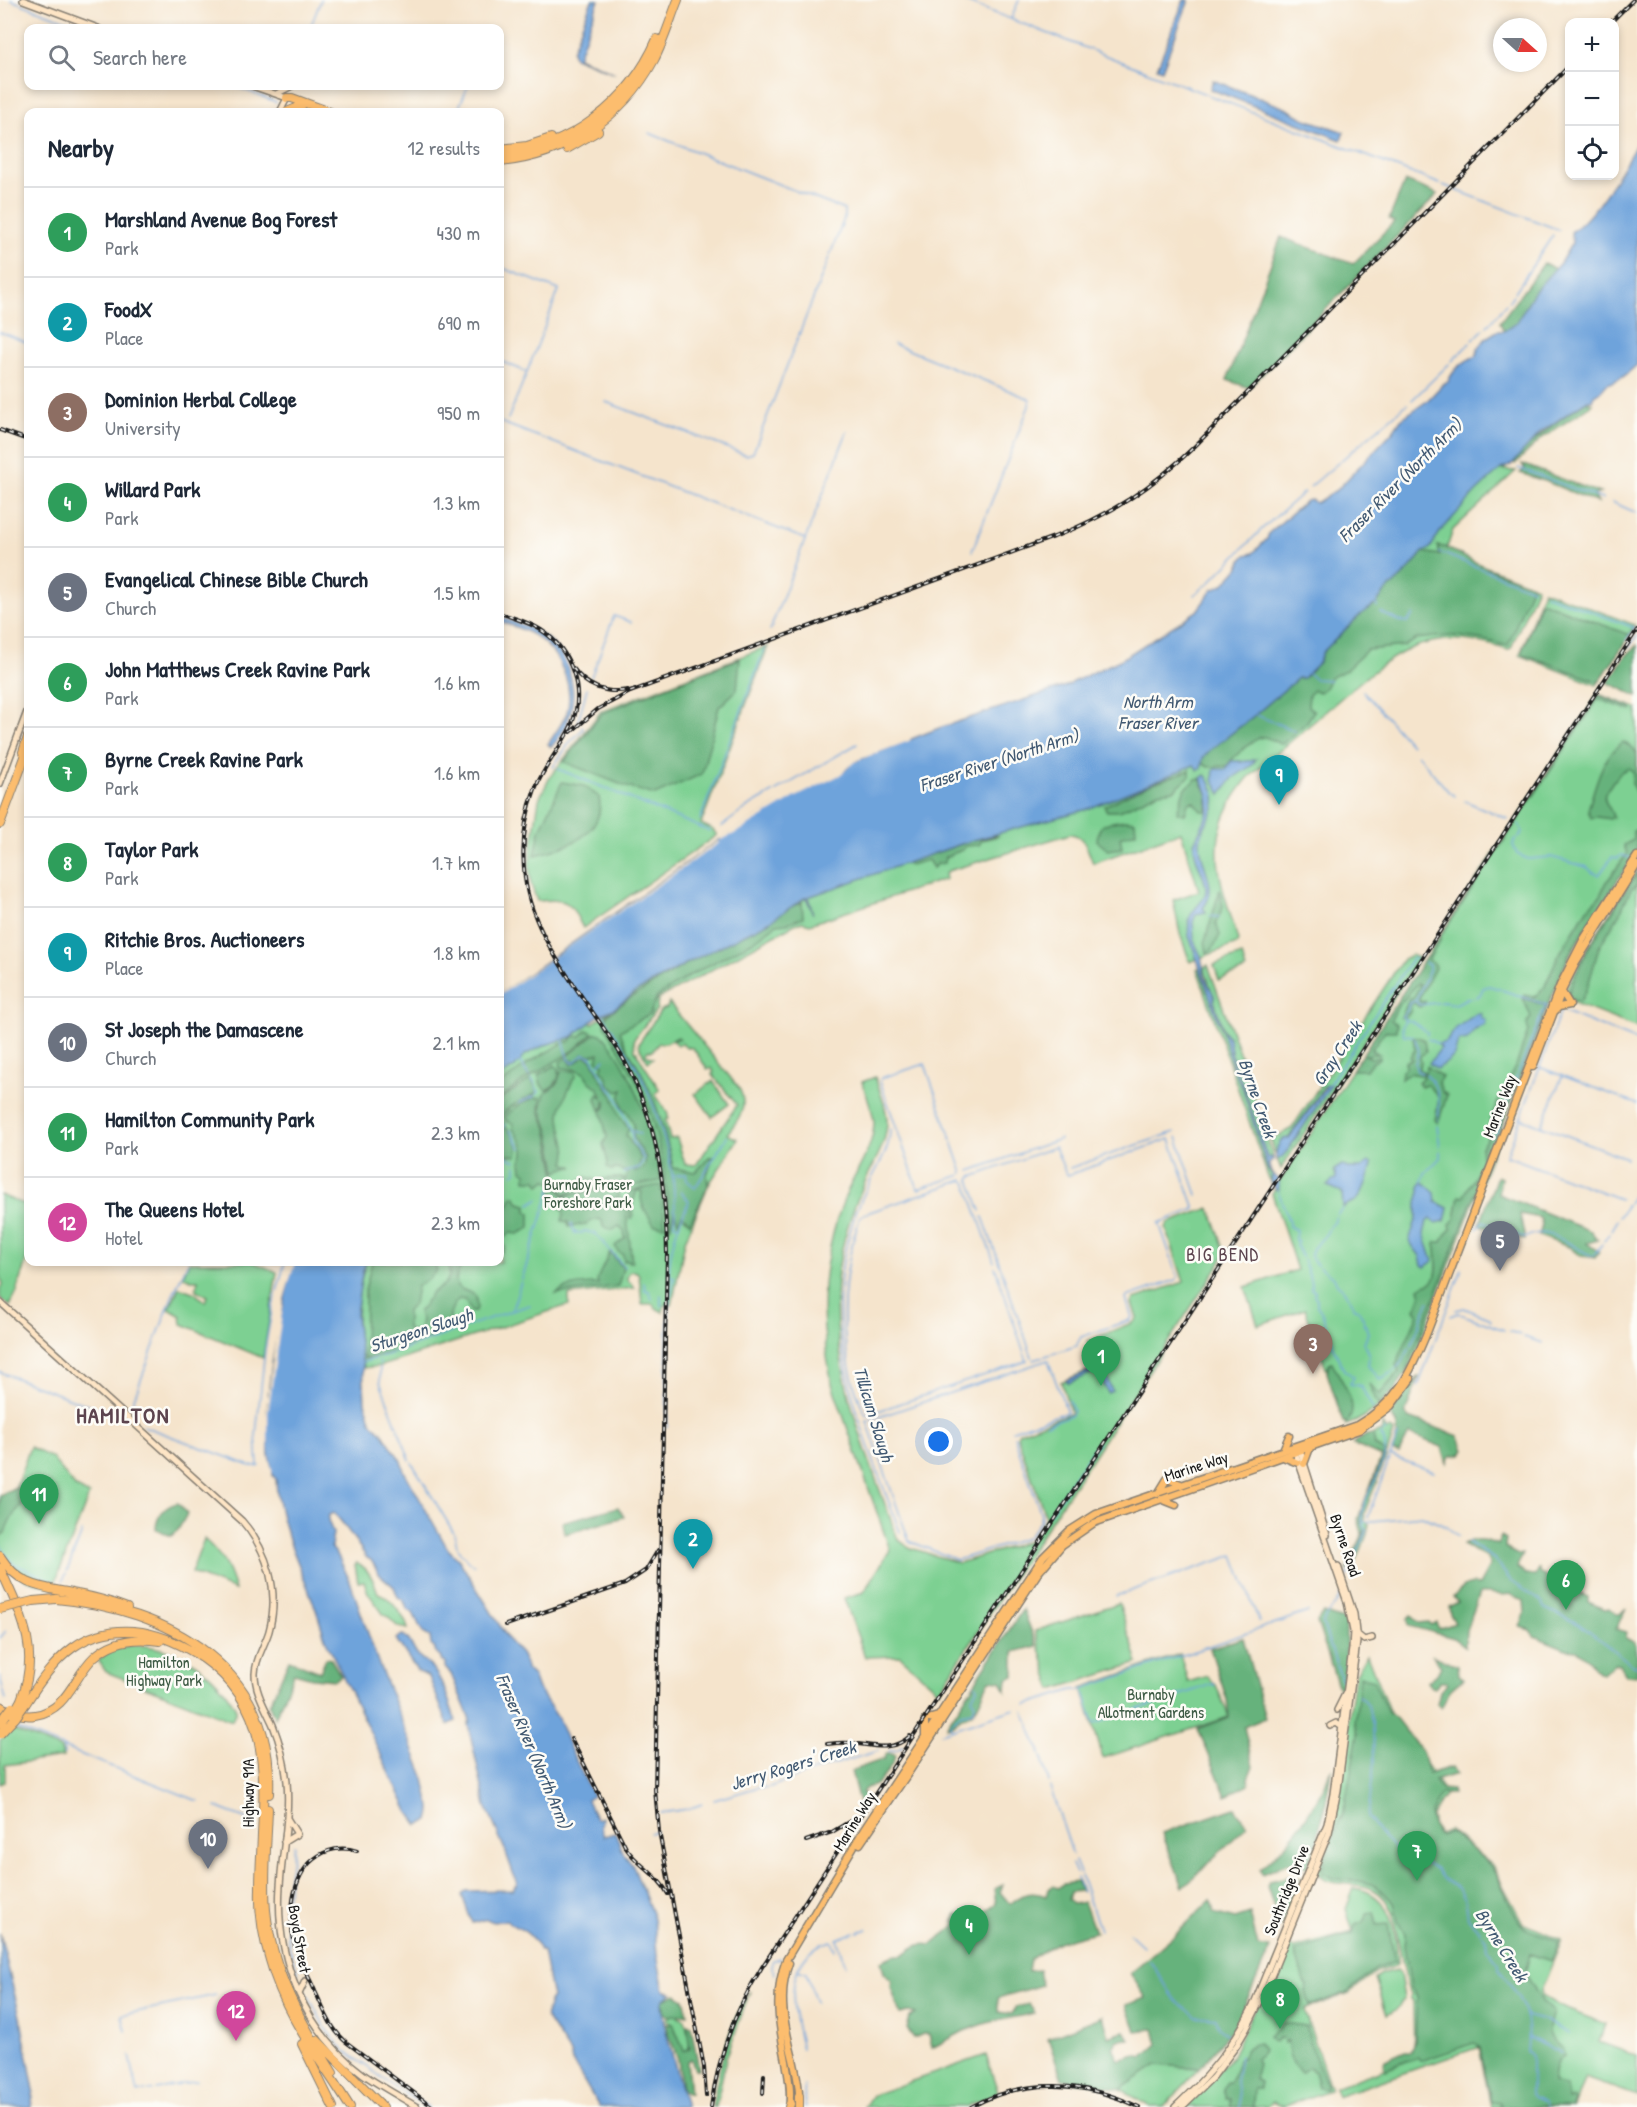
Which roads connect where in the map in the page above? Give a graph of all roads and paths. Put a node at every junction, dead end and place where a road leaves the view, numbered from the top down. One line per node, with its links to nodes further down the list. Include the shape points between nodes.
1 (23, 0): 4 (main road)
2 (673, 0): 8 (highway, via 647,60)
3 (678, 0): 5 (highway)
4 (87, 24)
5 (649, 68): 19 (highway, via 629,96 595,128 549,151); 20 (highway, via 632,98 592,136 543,158)
6 (264, 90): 9 (main road)
7 (284, 90): 9 (main road)
8 (623, 93): 17 (highway, via 560,135); 18 (highway, via 601,114 567,136 533,149)
9 (275, 94): 10 (main road); 12 (main road)
10 (290, 99): 11 (highway); 13 (main road); 16 (highway)
11 (301, 106): 14 (highway); 15 (highway)
12 (282, 108)
13 (286, 108)
14 (295, 108)
15 (306, 108)
16 (318, 108)
17 (504, 149)
18 (504, 154)
19 (504, 162)
20 (504, 166)
21 (24, 720): 24 (main road)
22 (24, 747): 25 (highway)
23 (24, 760): 26 (highway)
24 (0, 784)
25 (0, 810)
26 (0, 824)
27 (1637, 856): 34 (main road, Marine Way, via 1583,940 1560,985 1406,1380 1368,1419)
28 (1637, 865): 29 (main road, Marine Way, via 1583,949)
29 (1562, 991): 30 (main road, Marine Way); 30 (main road, via 1570,1005)
30 (1554, 1012): 33 (main road, Marine Way, via 1412,1377 1398,1398 1359,1430)
31 (0, 1302): 59 (main road, via 242,1521 258,1543 271,1578 273,1604 269,1631 256,1665 256,1682 283,1759)
32 (1289, 1436): 35 (main road)
33 (1310, 1448): 34 (main road, Marine Way); 36 (main road)
34 (1297, 1449): 35 (main road, Marine Way); 36 (main road, Byrne Road)
35 (1282, 1454): 36 (main road); 37 (main road, Marine Way); 38 (main road, Marine Way)
36 (1301, 1464): 45 (main road, Byrne Road, via 1352,1606); 47 (main road, Byrne Road, via 1350,1615)
37 (1182, 1484): 38 (main road, Marine Way); 38 (main road, via 1167,1479)
38 (1160, 1495): 39 (main road); 66 (main road, Marine Way, via 1088,1527 1048,1560 794,1951 783,1986 783,2009); 67 (main road, Marine Way, via 1096,1514 1053,1546 1027,1579 939,1716 925,1720 925,1736 786,1960 777,1998 789,2077)
39 (1176, 1505)
40 (0, 1556): 44 (highway, via 10,1571 24,1581 123,1607)
41 (0, 1568): 49 (highway, via 28,1638 30,1664)
42 (0, 1581): 49 (highway, via 21,1629 25,1649)
43 (0, 1609): 44 (highway, Highway 91A, bridge, via 33,1600 76,1601 122,1611)
44 (179, 1634): 58 (highway, Highway 91A, via 221,1664 252,1705 267,1751)
45 (1358, 1635): 46 (main road, via 1364,1640); 47 (main road, Byrne Road)
46 (1372, 1638)
47 (1354, 1654): 48 (main road, Southridge Drive); 75 (main road, Southridge Drive, via 1338,1790 1326,1841 1247,2028 1218,2070)
48 (1346, 1693): 52 (main road); 55 (main road, Southridge Drive)
49 (22, 1700): 50 (highway, Highway 91A, via 53,1663 75,1645 102,1634 130,1631 189,1648 215,1666); 53 (highway, bridge); 56 (highway, bridge); 57 (highway, Highway 91A, bridge, via 16,1717)
50 (246, 1705): 51 (highway, via 200,1659 171,1644 141,1639 115,1643 99,1653 68,1694 45,1713 21,1715); 58 (highway, Highway 91A, via 262,1756)
51 (0, 1706)
52 (1337, 1710)
53 (0, 1723)
54 (1330, 1726): 55 (main road)
55 (1342, 1727): 74 (main road, Southridge Drive, via 1326,1824 1253,2006 1218,2064)
56 (0, 1729)
57 (0, 1734)
58 (265, 1814): 60 (highway, Highway 91A)
59 (286, 1818): 61 (main road, Boyd Street); 61 (main road, via 297,1834)
60 (264, 1832): 64 (highway, Highway 91A, via 260,1891 263,1928 270,1963); 65 (highway, Highway 91A, via 269,1931 281,1976)
61 (284, 1842): 63 (main road, Boyd Street, via 281,1925 286,1958)
62 (305, 1981): 63 (main road)
63 (299, 1994): 72 (main road, Boyd Street, via 321,2032 345,2058)
64 (286, 2004): 68 (highway); 69 (highway, Highway 91A)
65 (298, 2015): 70 (highway, Highway 91A); 71 (highway, via 320,2044)
66 (800, 2096): 73 (highway)
67 (789, 2106)
68 (333, 2107)
69 (350, 2107)
70 (355, 2107)
71 (382, 2107)
72 (417, 2107)
73 (799, 2107)
74 (1174, 2107)
75 (1182, 2107)

